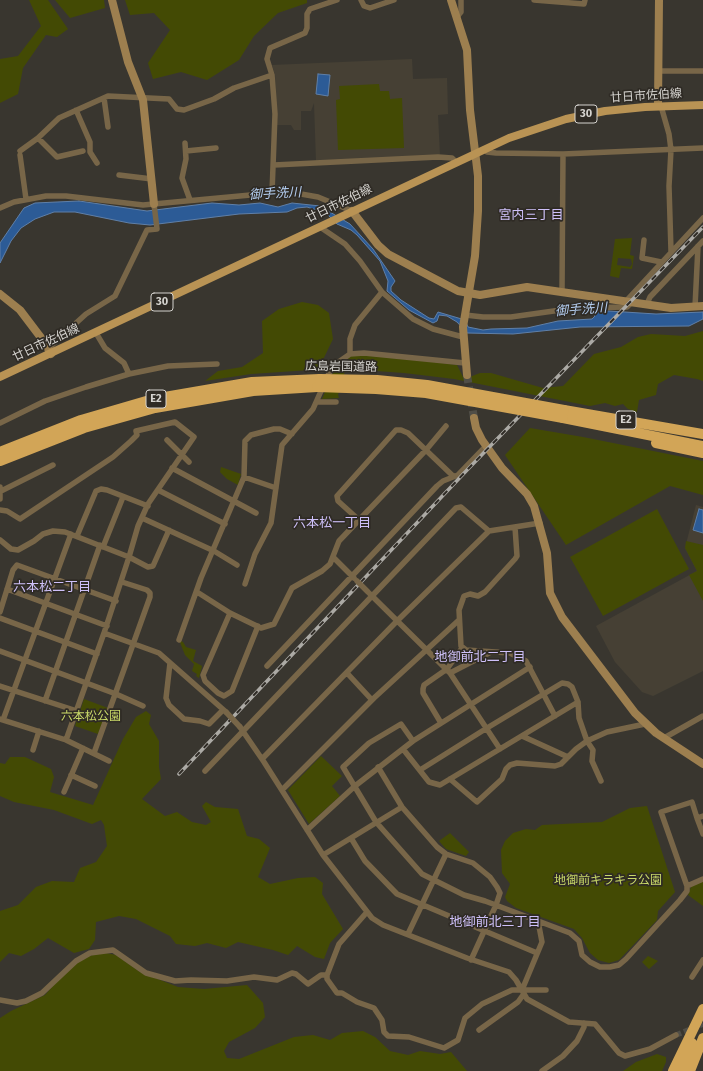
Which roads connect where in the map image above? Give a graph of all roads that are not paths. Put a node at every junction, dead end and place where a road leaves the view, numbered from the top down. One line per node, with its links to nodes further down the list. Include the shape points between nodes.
1 (112, 0): 15 (street, via 128,62)
2 (336, 0): 14 (street, via 308,10 307,28 303,34 270,48 267,59)
3 (360, 0): 4 (street, via 364,6 370,8)
4 (394, 0)
5 (451, 0): 11 (street)
6 (460, 0): 11 (street, via 461,12)
7 (534, 0): 8 (street)
8 (545, 0): 9 (street, via 584,4)
9 (585, 0)
10 (659, 0): 12 (street)
11 (456, 18): 29 (street, via 464,37 468,58)
12 (658, 71): 13 (street); 18 (street)
13 (703, 71)
14 (272, 75): 15 (street, via 184,110 177,109 169,99); 33 (street)
15 (141, 96): 16 (street); 35 (street)
16 (104, 98): 19 (street); 20 (street)
17 (703, 105): 18 (main road, 廿日市佐伯線 / 30)
18 (660, 106): 25 (main road, 廿日市佐伯線 / 30, via 605,111 566,119); 26 (street)
19 (76, 110): 21 (street, via 59,118); 32 (street, via 90,142 90,152)
20 (108, 127)
21 (38, 138): 27 (street, via 57,157); 37 (street, via 20,153)
22 (185, 143): 28 (street)
23 (216, 148): 28 (street)
24 (703, 148): 26 (street)
25 (484, 149): 29 (main road, 廿日市佐伯線 / 30); 30 (street, via 496,153)
26 (671, 150): 30 (street); 47 (street)
27 (83, 151)
28 (186, 151): 38 (street, via 182,178)
29 (475, 153): 31 (main road, 廿日市佐伯線 / 30); 51 (street, via 478,212 475,256)
30 (563, 154): 49 (street)
31 (456, 162): 33 (street, via 452,158 438,157); 41 (main road, 廿日市佐伯線 / 30)
32 (98, 163)
33 (274, 165): 36 (street)
34 (119, 175): 35 (street)
35 (152, 179): 39 (street)
36 (272, 193): 38 (street); 41 (street, via 318,197)
37 (26, 199): 39 (street, via 66,196); 40 (street)
38 (190, 200): 39 (street)
39 (154, 206): 59 (street, via 157,229 147,230 115,296 86,314 56,341)
40 (0, 208)
41 (352, 211): 43 (main road, 廿日市佐伯線 / 30); 51 (street, via 388,254 451,288)
42 (703, 218): 47 (street)
43 (321, 226): 50 (street, via 345,244); 57 (main road, 廿日市佐伯線 / 30)
44 (644, 240): 48 (street, via 642,258)
45 (703, 241): 46 (street)
46 (698, 246): 54 (street, via 650,297); 55 (street)
47 (671, 251): 48 (street)
48 (661, 262): 53 (street)
49 (562, 291): 51 (street, via 527,287 480,295); 53 (street)
50 (382, 292): 58 (street, via 418,322 432,329); 60 (street, via 355,325 350,339)
51 (468, 293): 56 (street)
52 (0, 294): 59 (street, via 20,310)
53 (629, 302): 54 (street); 56 (street, via 627,307 575,308 511,317)
54 (647, 304): 55 (street, via 672,308)
55 (699, 307)
56 (465, 315): 58 (street)
57 (96, 333): 59 (main road, 廿日市佐伯線 / 30); 63 (street, via 105,348 124,363)
58 (463, 335): 61 (street)
59 (50, 352): 65 (main road, 廿日市佐伯線 / 30)
60 (350, 354): 61 (street, via 382,353); 67 (street, via 330,373)
61 (465, 363): 64 (street)
62 (217, 364): 63 (street, via 168,366)
63 (129, 374): 71 (street, via 45,401)
64 (467, 376)
65 (0, 377)
66 (318, 383): 69 (highway, 広島岩国道路 / E2, bridge, via 426,393); 80 (highway, 広島岩国道路 / E2, via 252,382 153,400 81,420); 83 (highway, 広島岩国道路 / E2, via 155,408 84,428)
67 (317, 402): 68 (street); 74 (street)
68 (336, 402)
69 (563, 414): 73 (highway, 広島岩国道路 / E2); 75 (highway, 広島岩国道路 / E2)
70 (474, 418): 77 (street, via 478,434)
71 (0, 423)
72 (446, 426): 79 (street)
73 (603, 426): 78 (highway, 広島岩国道路 / E2); 81 (highway, via 647,440)
74 (292, 434): 88 (street, via 274,428 251,435 245,441); 90 (street, via 282,445)
75 (703, 434)
76 (167, 440): 82 (street)
77 (486, 446): 87 (street, via 458,475); 103 (street, via 531,500)
78 (703, 446)
79 (426, 450): 87 (street); 101 (street); 101 (street, via 408,433 396,430 337,496 338,501)
80 (0, 452)
81 (703, 453)
82 (181, 454): 84 (street); 86 (street); 98 (street, via 194,437 175,422 136,431 137,434 131,442 113,457 20,519)
83 (0, 461)
84 (189, 462)
85 (53, 465): 92 (street)
86 (172, 468): 91 (street); 96 (street)
87 (453, 476): 114 (street, via 436,486)
88 (244, 477): 90 (street); 96 (street)
89 (0, 487): 92 (street)
90 (276, 488): 117 (street, via 271,523 255,554)
91 (158, 490): 97 (street); 102 (street)
92 (0, 491): 93 (street)
93 (0, 496): 95 (street)
94 (123, 497): 97 (street); 107 (street, via 101,489 96,491); 109 (street)
95 (0, 499)
96 (235, 501): 99 (street); 102 (street)
97 (148, 506): 100 (street)
98 (0, 510)
99 (256, 513)
100 (142, 518): 105 (street); 111 (street)
101 (359, 520): 112 (street, via 339,541)
102 (225, 524): 110 (street)
103 (540, 524): 104 (street); 165 (street, via 547,553 550,594 557,609 625,702)
104 (515, 527): 106 (street); 128 (street, via 515,560 485,592 478,596 464,596 459,610)
105 (169, 530): 110 (street); 111 (street, via 153,566 148,567)
106 (489, 532): 121 (street, via 461,507 456,508); 129 (street)
107 (74, 535): 108 (street, via 53,530 18,550 11,549); 109 (street); 115 (street)
108 (0, 540)
109 (101, 546): 111 (street); 119 (street)
110 (214, 551): 113 (street); 120 (street)
111 (129, 557): 116 (street)
112 (334, 558): 114 (street); 131 (street, via 322,571 292,588 274,624 261,628)
113 (237, 565)
114 (352, 576): 121 (street, bridge); 144 (street)
115 (55, 578): 118 (street, via 17,565); 119 (street); 123 (street)
116 (122, 582): 122 (street); 136 (street, via 150,593)
117 (245, 584)
118 (7, 589): 123 (street); 124 (street)
119 (85, 589): 122 (street); 126 (street)
120 (197, 592): 125 (street); 134 (street)
121 (370, 594): 129 (street); 167 (street)
122 (116, 600): 130 (street)
123 (46, 604): 126 (street); 132 (street)
124 (0, 612)
125 (230, 613): 131 (street); 131 (street, via 203,675 205,681 224,696 232,691)
126 (76, 615): 130 (street); 135 (street)
127 (0, 618): 132 (street)
128 (460, 620): 137 (street); 138 (street)
129 (398, 621): 138 (street); 148 (street)
130 (107, 626): 133 (street)
131 (258, 626)
132 (36, 631): 135 (street); 142 (street)
133 (104, 634): 136 (street); 141 (street)
134 (179, 640)
135 (66, 643): 141 (street); 147 (street)
136 (133, 644): 143 (street, via 159,653); 152 (street)
137 (462, 648): 140 (street); 146 (street)
138 (427, 650): 146 (street); 154 (street)
139 (0, 651): 142 (street)
140 (492, 652): 145 (street, via 516,655); 146 (street)
141 (97, 654): 149 (street)
142 (25, 660): 147 (street); 151 (street)
143 (170, 663): 160 (street); 160 (street, via 166,698 169,705 184,719 209,724)
144 (267, 666)
145 (530, 667): 153 (street); 157 (street)
146 (448, 671): 157 (street); 164 (street, via 423,689)
147 (56, 672): 149 (street); 155 (street)
148 (347, 673): 154 (street); 180 (street)
149 (87, 683): 152 (street); 159 (street)
150 (0, 686): 151 (street)
151 (14, 690): 155 (street); 163 (street)
152 (116, 694): 158 (street); 178 (street)
153 (544, 694): 156 (street, via 562,683 568,684 572,687); 161 (street); 166 (street)
154 (372, 700): 191 (street)
155 (46, 701): 159 (street)
156 (578, 702): 161 (street); 173 (street, via 578,713)
157 (472, 704): 164 (street); 166 (street)
158 (143, 706)
159 (77, 711): 171 (street)
160 (225, 711): 167 (street, bridge)
161 (555, 716): 169 (street)
162 (703, 716): 170 (street)
163 (2, 720): 168 (street)
164 (441, 723): 172 (street)
165 (645, 724): 170 (street); 173 (street, via 608,732)
166 (487, 728): 176 (street); 184 (street)
167 (242, 729): 180 (street); 185 (street)
168 (39, 731): 171 (street); 177 (street)
169 (522, 736): 176 (street); 179 (street)
170 (664, 738): 181 (street)
171 (66, 740): 174 (street)
172 (413, 741): 175 (street); 190 (street, via 401,724 369,743 343,767)
173 (587, 741): 179 (street); 188 (street, via 593,750 592,760)
174 (83, 748): 178 (street); 186 (street)
175 (403, 749): 183 (street); 184 (street)
176 (500, 749): 187 (street)
177 (33, 750)
178 (94, 753): 182 (street)
179 (568, 757): 187 (street, via 555,766 510,764 502,779 477,802)
180 (262, 759): 191 (street)
181 (702, 760)
182 (109, 761)
183 (378, 767): 190 (street); 193 (street)
184 (420, 770): 187 (street, via 429,782 434,784 440,785)
185 (205, 771)
186 (71, 775): 189 (street); 192 (street)
187 (450, 779)
188 (601, 781)
189 (95, 786)
190 (355, 786): 195 (street); 196 (street)
191 (282, 790): 196 (street)
192 (64, 792)
193 (402, 807): 195 (street); 200 (street)
194 (700, 817): 197 (street); 203 (street, via 692,802 661,812)
195 (376, 822): 198 (street); 202 (street, via 422,874)
196 (307, 830): 199 (street)
197 (703, 834)
198 (351, 838): 199 (street); 204 (street, via 365,861 392,891)
199 (323, 854): 206 (street)
200 (446, 854): 202 (street); 205 (street, via 473,863 490,877 500,893)
201 (703, 879): 203 (street)
202 (433, 880): 204 (street); 205 (street, via 464,895)
203 (687, 886): 207 (street, via 687,891 680,900 619,965 600,967 590,962 582,955 579,941 570,934)
204 (422, 905): 208 (street); 209 (street)
205 (496, 905): 207 (street); 208 (street)
206 (367, 912): 209 (street, via 384,925); 213 (street, via 339,944)
207 (538, 921): 210 (street, via 542,937)
208 (484, 931): 210 (street); 211 (street)
209 (408, 934): 211 (street)
210 (537, 953): 216 (street)
211 (471, 960): 216 (street, via 509,972)
212 (703, 960): 214 (street)
213 (327, 975): 216 (street, via 337,993 374,1008 388,1036 409,1037 444,1048 458,1040 465,1018 474,1009 507,991); 217 (street, via 322,975 308,984 292,973 277,980 254,977 226,982 175,981 146,973 117,952 108,950 90,954 76,961 42,993 26,1001 17,1003)
214 (692, 977)
215 (546, 990): 216 (street)
216 (522, 992): 220 (street, via 536,1005 562,1020); 221 (street, via 518,1002)
217 (0, 1000)
218 (703, 1009): 225 (highway)
219 (703, 1020): 226 (highway)
220 (584, 1023): 222 (street, via 595,1024 624,1056 650,1049); 224 (street, via 577,1041)
221 (482, 1030)
222 (676, 1035)
223 (703, 1038): 227 (highway)
224 (542, 1071)
225 (673, 1071)
226 (681, 1071)
227 (690, 1071)

